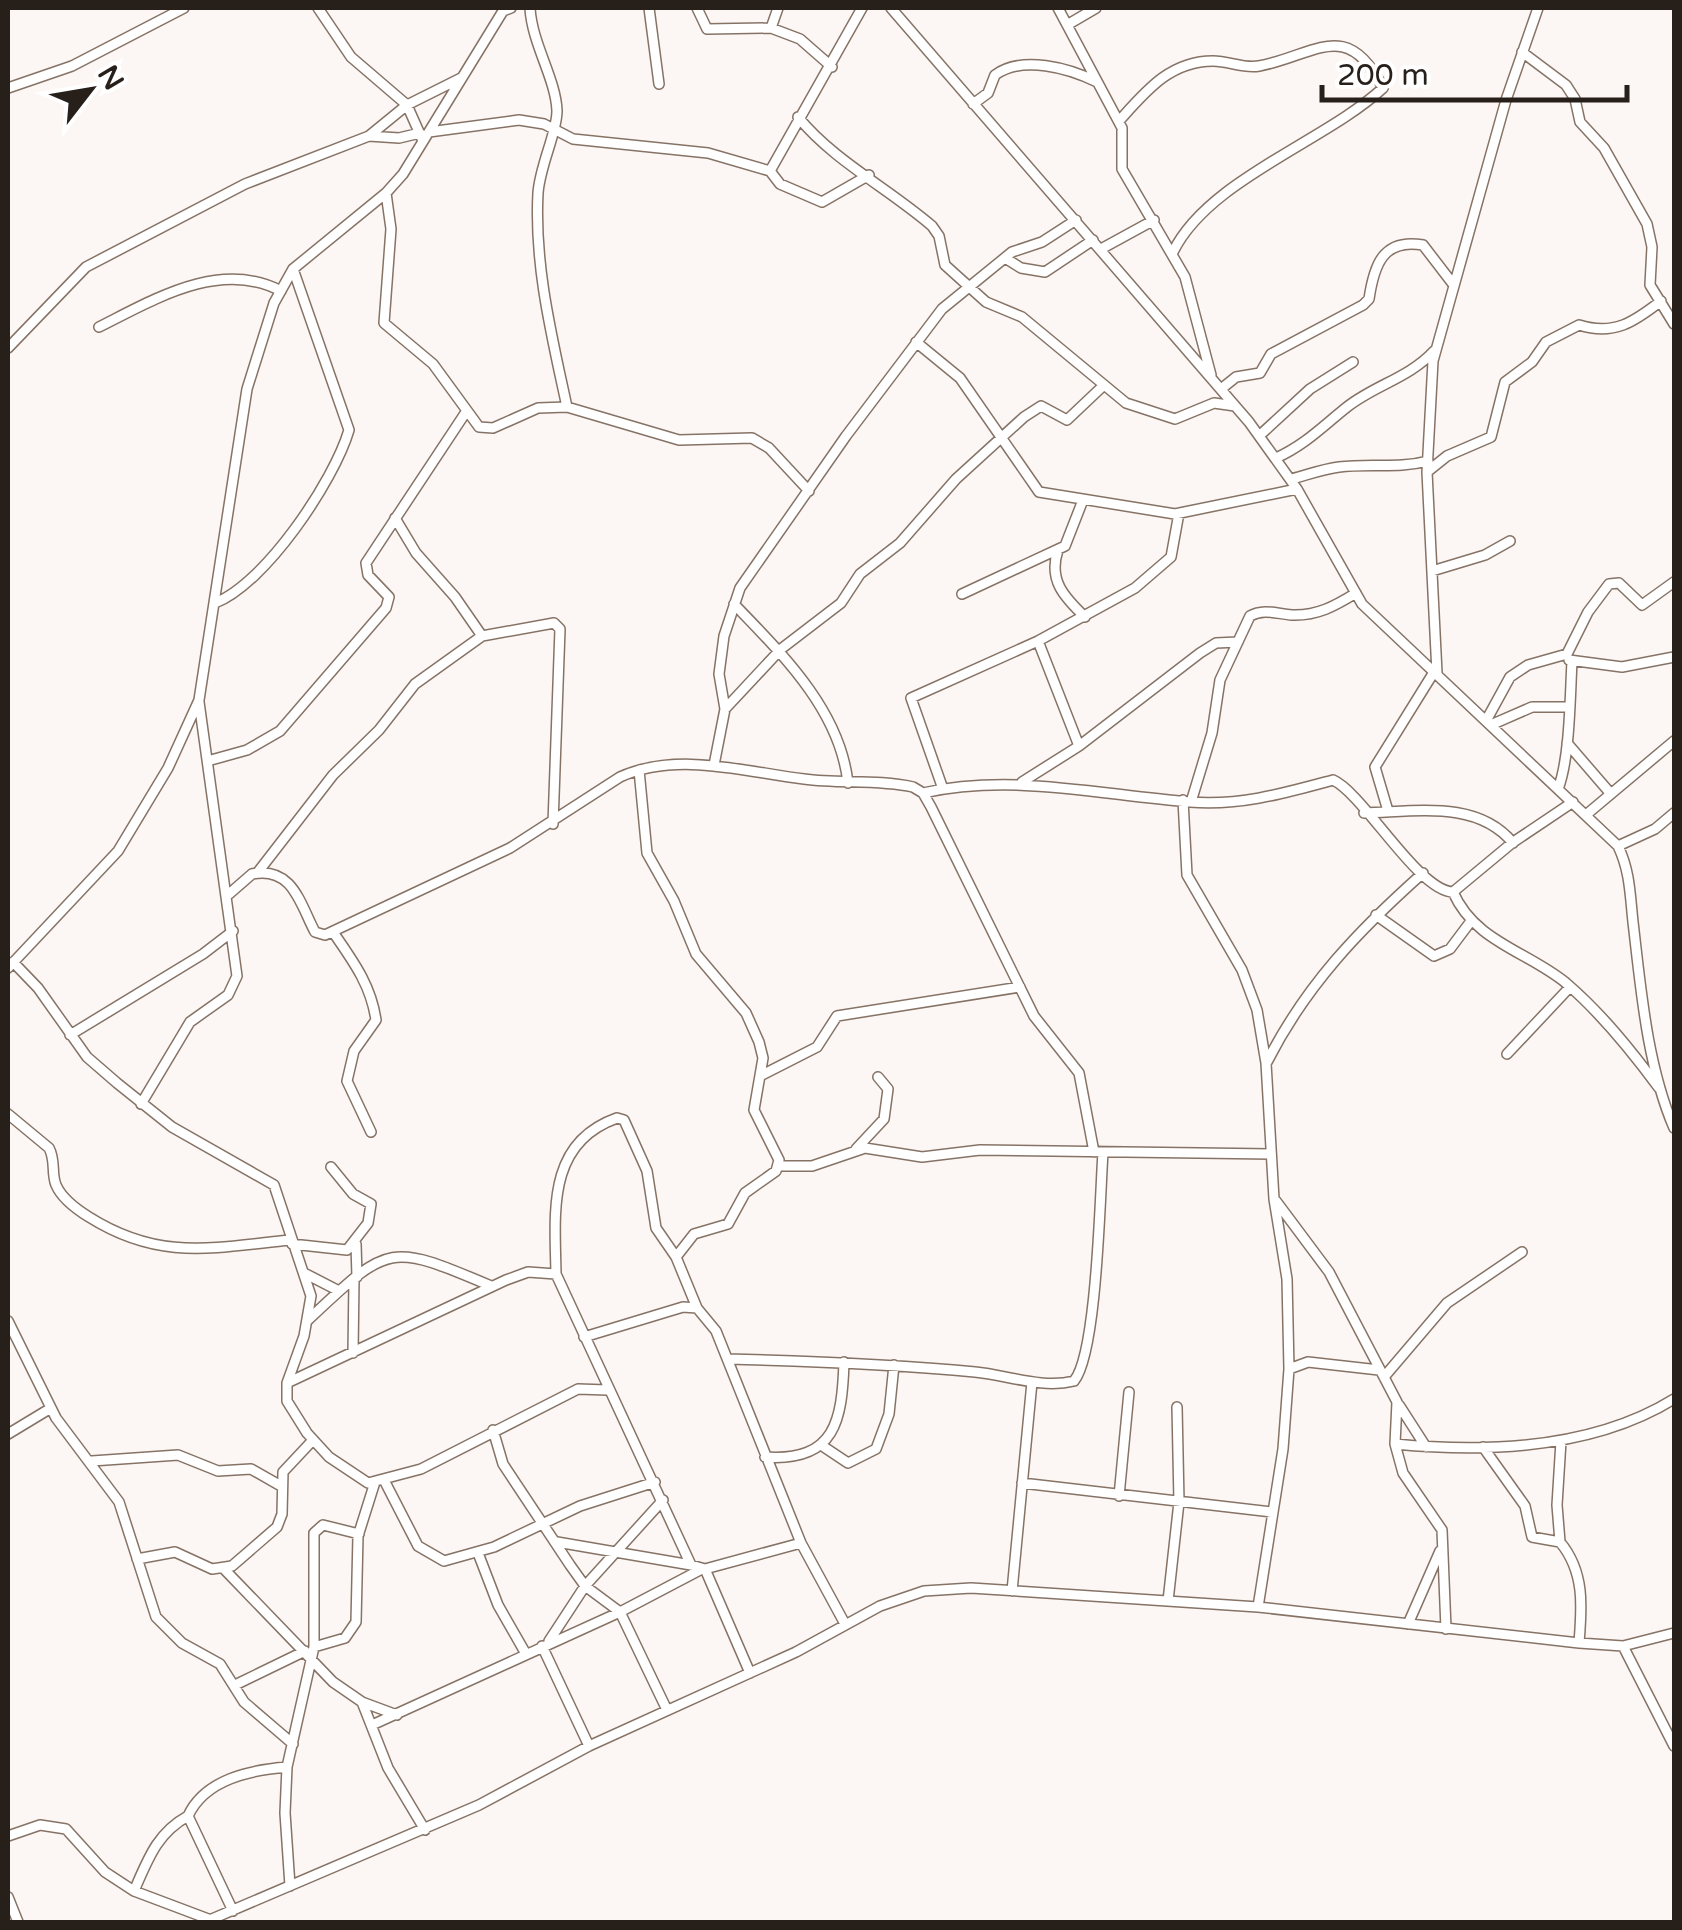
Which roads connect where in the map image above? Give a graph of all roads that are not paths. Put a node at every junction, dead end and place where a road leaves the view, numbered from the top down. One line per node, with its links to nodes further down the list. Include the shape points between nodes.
1 (184, 8): 20 (street, via 72,66)
2 (318, 8): 22 (street, via 351,57)
3 (530, 8): 25 (street, via 556,100)
4 (649, 8): 19 (street)
5 (697, 8): 14 (street, via 714,32)
6 (778, 8): 14 (street)
7 (862, 8): 16 (street)
8 (891, 8): 21 (street)
9 (1058, 8): 13 (street)
10 (1096, 8): 13 (street)
11 (1538, 8): 15 (street)
12 (506, 9): 17 (street)
13 (1067, 26): 18 (street)
14 (771, 28): 16 (street, via 800,39)
15 (1522, 52): 39 (street); 41 (street, via 1572,94 1584,128 1604,148 1644,218 1652,247 1650,286)
16 (832, 67): 23 (street)
17 (464, 77): 22 (street); 27 (street)
18 (1100, 83): 21 (street, via 1066,70 1016,66 995,76); 24 (street)
19 (659, 84)
20 (8, 88)
21 (972, 104): 31 (street)
22 (407, 105): 26 (street); 27 (street)
23 (798, 117): 28 (street); 29 (street, via 823,146)
24 (1119, 121): 32 (street, via 1122,169); 35 (street, via 1167,72 1210,60 1260,66 1322,45 1361,55 1383,88 1237,187 1189,228)
25 (554, 128): 27 (street, via 505,120); 28 (street, via 573,139 708,153); 51 (street, via 542,158 537,209 545,295)
26 (369, 136): 27 (street); 45 (street, via 283,166 86,267)
27 (424, 136): 30 (street)
28 (770, 171): 29 (street, via 780,184 822,202)
29 (868, 175): 38 (street, via 932,226 945,266)
30 (386, 194): 37 (street); 53 (street, via 391,230 384,323 433,364)
31 (1076, 220): 33 (street); 36 (street)
32 (1154, 220): 34 (street); 35 (street)
33 (1093, 240): 34 (street); 36 (street, via 1045,272)
34 (1101, 250): 48 (street)
35 (1173, 252): 48 (street, via 1194,302)
36 (1005, 258): 38 (street)
37 (293, 270): 40 (street); 69 (street, via 348,430 293,530 241,590)
38 (970, 284): 44 (street); 49 (street, via 986,302 1022,316)
39 (1452, 284): 46 (street); 50 (street, via 1423,244 1394,245 1370,277 1364,306 1270,354 1260,373 1236,377)
40 (281, 291): 43 (street, via 251,277 224,278 177,291); 69 (street, via 247,389)
41 (1661, 301): 42 (street); 57 (street, via 1619,328 1579,325 1546,342 1502,388 1491,438)
42 (1674, 324)
43 (99, 327)
44 (916, 342): 55 (street, via 960,378); 59 (street)
45 (8, 348)
46 (1436, 350): 56 (street); 57 (street)
47 (1353, 362): 54 (street, via 1310,389)
48 (1212, 378): 50 (street)
49 (1104, 385): 52 (street, via 1126,403 1175,419 1214,403); 55 (street, via 1067,420 1042,406)
50 (1221, 389): 52 (street)
51 (567, 406): 53 (street, via 529,410 493,428 479,427); 59 (street, via 679,440 752,438)
52 (1235, 406): 54 (street)
53 (466, 412): 62 (street)
54 (1259, 436): 56 (street)
55 (1001, 438): 60 (street, via 1036,490); 77 (street, via 900,543 860,574 840,603)
56 (1276, 458): 58 (street)
57 (1427, 467): 58 (street, via 1341,467); 65 (street)
58 (1294, 484): 61 (street); 67 (street)
59 (809, 491): 70 (street)
60 (1083, 500): 61 (street); 64 (street, via 1071,540)
61 (1179, 513): 71 (street, via 1167,563)
62 (395, 518): 74 (street); 88 (street, via 365,570 389,597 386,608 280,731)
63 (1510, 541): 65 (street)
64 (1058, 550): 68 (street); 71 (street, via 1058,586)
65 (1432, 570): 80 (street)
66 (1674, 582): 79 (street, via 1642,605 1619,583 1609,584)
67 (1356, 593): 76 (street, via 1324,611 1254,613); 80 (street)
68 (962, 594)
69 (215, 603): 81 (street)
70 (734, 604): 72 (street); 73 (street)
71 (1086, 617): 75 (street)
72 (750, 621): 73 (street); 77 (street)
73 (728, 624): 83 (street, via 719,674)
74 (482, 636): 103 (street, via 554,623 562,632); 106 (street, via 415,684)
75 (1038, 641): 87 (street); 94 (street, via 911,698)
76 (1238, 642): 87 (street, via 1216,643 1200,653); 97 (street, via 1220,680 1212,733)
77 (780, 649): 83 (street); 92 (street, via 839,744)
78 (1674, 657): 79 (street, via 1622,667)
79 (1567, 660): 82 (street); 84 (street, via 1528,665 1510,677)
80 (1436, 673): 84 (street); 99 (street, via 1375,767)
81 (199, 700): 88 (street); 114 (street, via 118,852)
82 (1568, 708): 84 (street, via 1532,707); 85 (street)
83 (725, 710): 89 (street)
84 (1490, 722): 93 (street)
85 (1565, 741): 93 (street, via 1567,762); 96 (street)
86 (1674, 741): 96 (street)
87 (1079, 746): 91 (street)
88 (210, 760): 109 (street)
89 (714, 765): 90 (street); 92 (street)
90 (639, 770): 103 (street); 120 (street, via 647,853 696,954 753,1026)
91 (1022, 782): 94 (street); 97 (street)
92 (848, 783): 95 (street, via 902,785)
93 (1558, 788): 98 (street)
94 (942, 789): 95 (street)
95 (924, 793): 115 (street)
96 (1611, 794): 102 (street)
97 (1187, 801): 101 (street, via 1289,795 1333,780); 119 (street, via 1187,875 1252,988)
98 (1572, 802): 102 (street); 104 (street)
99 (1388, 811): 101 (street); 104 (street, via 1459,813 1498,827)
100 (1674, 812): 105 (street, via 1656,829)
101 (1364, 813): 107 (street)
102 (1587, 814): 105 (street)
103 (553, 824): 113 (street)
104 (1513, 843): 108 (street)
105 (1618, 846): 122 (street, via 1630,879)
106 (258, 872): 109 (street); 113 (street, via 298,892 315,932)
107 (1423, 874): 108 (street); 110 (street)
108 (1453, 892): 111 (street)
109 (230, 894): 112 (street)
110 (1376, 915): 111 (street, via 1434,956 1450,949); 119 (street, via 1290,1014)
111 (1471, 921): 116 (street)
112 (232, 930): 117 (street); 123 (street, via 234,988 190,1022)
113 (333, 932): 127 (street, via 374,1003 376,1020 354,1051 347,1081)
114 (10, 965): 117 (street, via 45,996)
115 (1020, 986): 120 (street, via 837,1016 817,1047); 129 (street, via 1042,1029 1080,1073)
116 (1570, 987): 118 (street); 122 (street, via 1632,1050)
117 (70, 1035): 123 (street)
118 (1507, 1054)
119 (1266, 1063): 130 (street)
120 (762, 1075): 132 (street, via 754,1110)
121 (878, 1077): 128 (street, via 888,1089 888,1110)
122 (1660, 1090): 124 (street)
123 (141, 1104): 134 (street, via 268,1180)
124 (1671, 1110): 126 (street)
125 (8, 1114): 134 (street, via 49,1148 54,1180 66,1200 141,1245)
126 (1674, 1128)
127 (371, 1132)
128 (856, 1149): 129 (street, via 922,1157 980,1150); 132 (street, via 812,1166)
129 (1099, 1152): 130 (street); 155 (street, via 1097,1276 1079,1375 1067,1383)
130 (1271, 1154): 133 (street)
131 (330, 1166): 135 (street, via 372,1206)
132 (778, 1166): 137 (street, via 746,1194 728,1224 694,1234)
133 (1274, 1199): 147 (street, via 1288,1280); 154 (street, via 1329,1272)
134 (291, 1242): 135 (street, via 342,1251); 138 (street)
135 (356, 1244): 140 (street)
136 (1522, 1252): 154 (street, via 1447,1303)
137 (676, 1257): 139 (street, via 656,1228 640,1147 616,1118 582,1140 561,1166); 143 (street)
138 (306, 1274): 142 (street); 144 (street)
139 (556, 1274): 141 (street, via 528,1272); 146 (street)
140 (356, 1278): 141 (street, via 398,1254); 142 (street); 148 (street)
141 (491, 1286): 148 (street)
142 (338, 1292): 144 (street)
143 (696, 1308): 146 (street, via 666,1310); 149 (street)
144 (308, 1320): 156 (street)
145 (8, 1321): 162 (street)
146 (584, 1337): 157 (street)
147 (1290, 1345): 151 (street); 153 (street)
148 (353, 1353): 156 (street)
149 (728, 1359): 150 (street); 171 (street)
150 (844, 1362): 152 (street); 168 (street, via 841,1413)
151 (1308, 1362): 153 (street); 154 (street)
152 (894, 1365): 155 (street); 168 (street, via 889,1414 876,1449 848,1463)
153 (1290, 1369): 180 (street)
154 (1381, 1373): 160 (street)
155 (1032, 1382): 175 (street)
156 (286, 1383): 165 (street, via 287,1401)
157 (607, 1390): 163 (street, via 578,1388); 174 (street)
158 (1129, 1392): 177 (street)
159 (1674, 1399): 166 (street, via 1648,1416)
160 (1397, 1402): 167 (street); 169 (street)
161 (1177, 1407): 179 (street)
162 (51, 1408): 164 (street); 172 (street)
163 (494, 1430): 173 (street, via 420,1469); 181 (street, via 503,1464)
164 (8, 1434)
165 (313, 1440): 173 (street, via 347,1472); 176 (street, via 286,1466)
166 (1560, 1442): 170 (street); 184 (street)
167 (1396, 1444): 169 (street); 186 (street, via 1402,1473 1438,1518)
168 (821, 1446): 171 (street, via 793,1457)
169 (1426, 1447): 170 (street)
170 (1483, 1448): 184 (street, via 1524,1506 1532,1538)
171 (765, 1456): 185 (street)
172 (92, 1461): 176 (street, via 178,1455 218,1472 250,1470); 189 (street, via 119,1502)
173 (380, 1481): 182 (street); 188 (street, via 407,1531 430,1556 444,1561)
174 (655, 1482): 178 (street); 181 (street)
175 (1022, 1482): 177 (street); 193 (street)
176 (280, 1486): 191 (street, via 277,1527)
177 (1118, 1496): 179 (street)
178 (663, 1500): 187 (street); 190 (street)
179 (1179, 1502): 180 (street); 194 (street)
180 (1272, 1512): 195 (street)
181 (544, 1524): 183 (street); 188 (street)
182 (359, 1534): 204 (street, via 356,1622 345,1638); 204 (street, via 315,1528)
183 (557, 1542): 187 (street); 192 (street)
184 (1560, 1542): 201 (street, via 1582,1594)
185 (800, 1543): 190 (street); 197 (street)
186 (1441, 1548): 198 (street); 199 (street)
187 (620, 1550): 190 (street); 192 (street)
188 (478, 1553): 205 (street)
189 (137, 1559): 191 (street, via 176,1552); 207 (street, via 156,1617 182,1643 220,1664)
190 (699, 1568): 196 (street); 206 (street)
191 (224, 1569): 204 (street)
192 (586, 1586): 196 (street); 202 (street)
193 (1012, 1591): 194 (street); 197 (street, via 924,1592)
194 (1168, 1601): 195 (street)
195 (1258, 1607): 198 (street)
196 (620, 1612): 202 (street); 209 (street)
197 (845, 1624): 206 (street)
198 (1408, 1624): 199 (street)
199 (1446, 1629): 201 (street)
200 (1674, 1633): 203 (street)
201 (1578, 1643): 203 (street)
202 (545, 1644): 205 (street); 214 (street)
203 (1623, 1646): 212 (street)
204 (310, 1652): 207 (street); 208 (street, via 333,1682); 213 (street)
205 (526, 1654): 210 (street)
206 (750, 1673): 209 (street)
207 (235, 1685): 213 (street, via 256,1714)
208 (362, 1702): 210 (street); 211 (street)
209 (667, 1710): 214 (street)
210 (397, 1715): 211 (street)
211 (372, 1726): 217 (street, via 388,1768)
212 (1673, 1738)
213 (292, 1744): 215 (street)
214 (589, 1746): 217 (street)
215 (287, 1767): 216 (street, via 238,1774); 219 (street)
216 (188, 1816): 220 (street, via 165,1830); 222 (street)
217 (426, 1830): 219 (street)
218 (8, 1836): 220 (street, via 40,1825 66,1829 105,1872)
219 (290, 1886): 222 (street)
220 (134, 1890): 223 (street)
221 (8, 1897): 224 (street)
222 (233, 1911): 223 (street)
223 (208, 1921)
224 (18, 1922)

